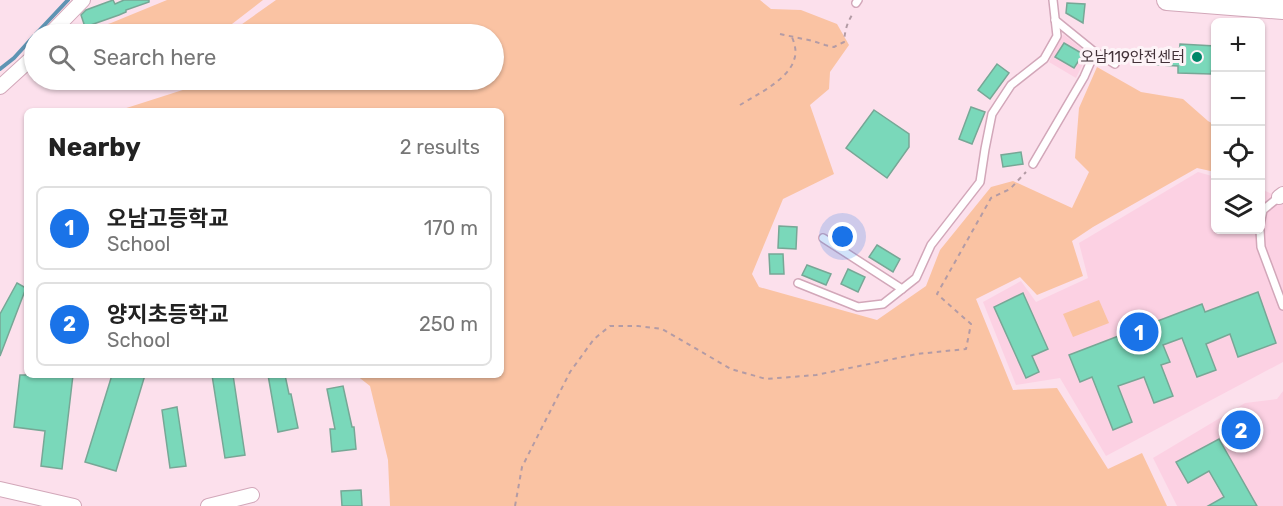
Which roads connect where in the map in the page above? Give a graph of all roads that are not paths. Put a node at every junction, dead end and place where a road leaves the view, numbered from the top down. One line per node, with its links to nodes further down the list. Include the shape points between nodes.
1 (83, 0): 6 (street)
2 (1053, 0): 5 (lane)
3 (1167, 0): 4 (main road)
4 (1283, 9)
5 (1055, 20): 7 (lane); 17 (lane, via 1057,36 1044,59 1011,85 992,114 980,182 931,244 916,278)
6 (60, 24)
7 (1095, 52): 8 (lane); 11 (lane)
8 (1115, 64)
9 (24, 65): 10 (street)
10 (0, 87)
11 (1033, 164)
12 (1281, 195): 13 (lane)
13 (1265, 208)
14 (1261, 234): 18 (lane)
15 (823, 238): 17 (lane)
16 (798, 283): 17 (lane, via 858,307 883,304)
17 (902, 289)
18 (1283, 306)
19 (0, 489): 21 (street)
20 (252, 495): 22 (street)
21 (74, 506)
22 (208, 506)

